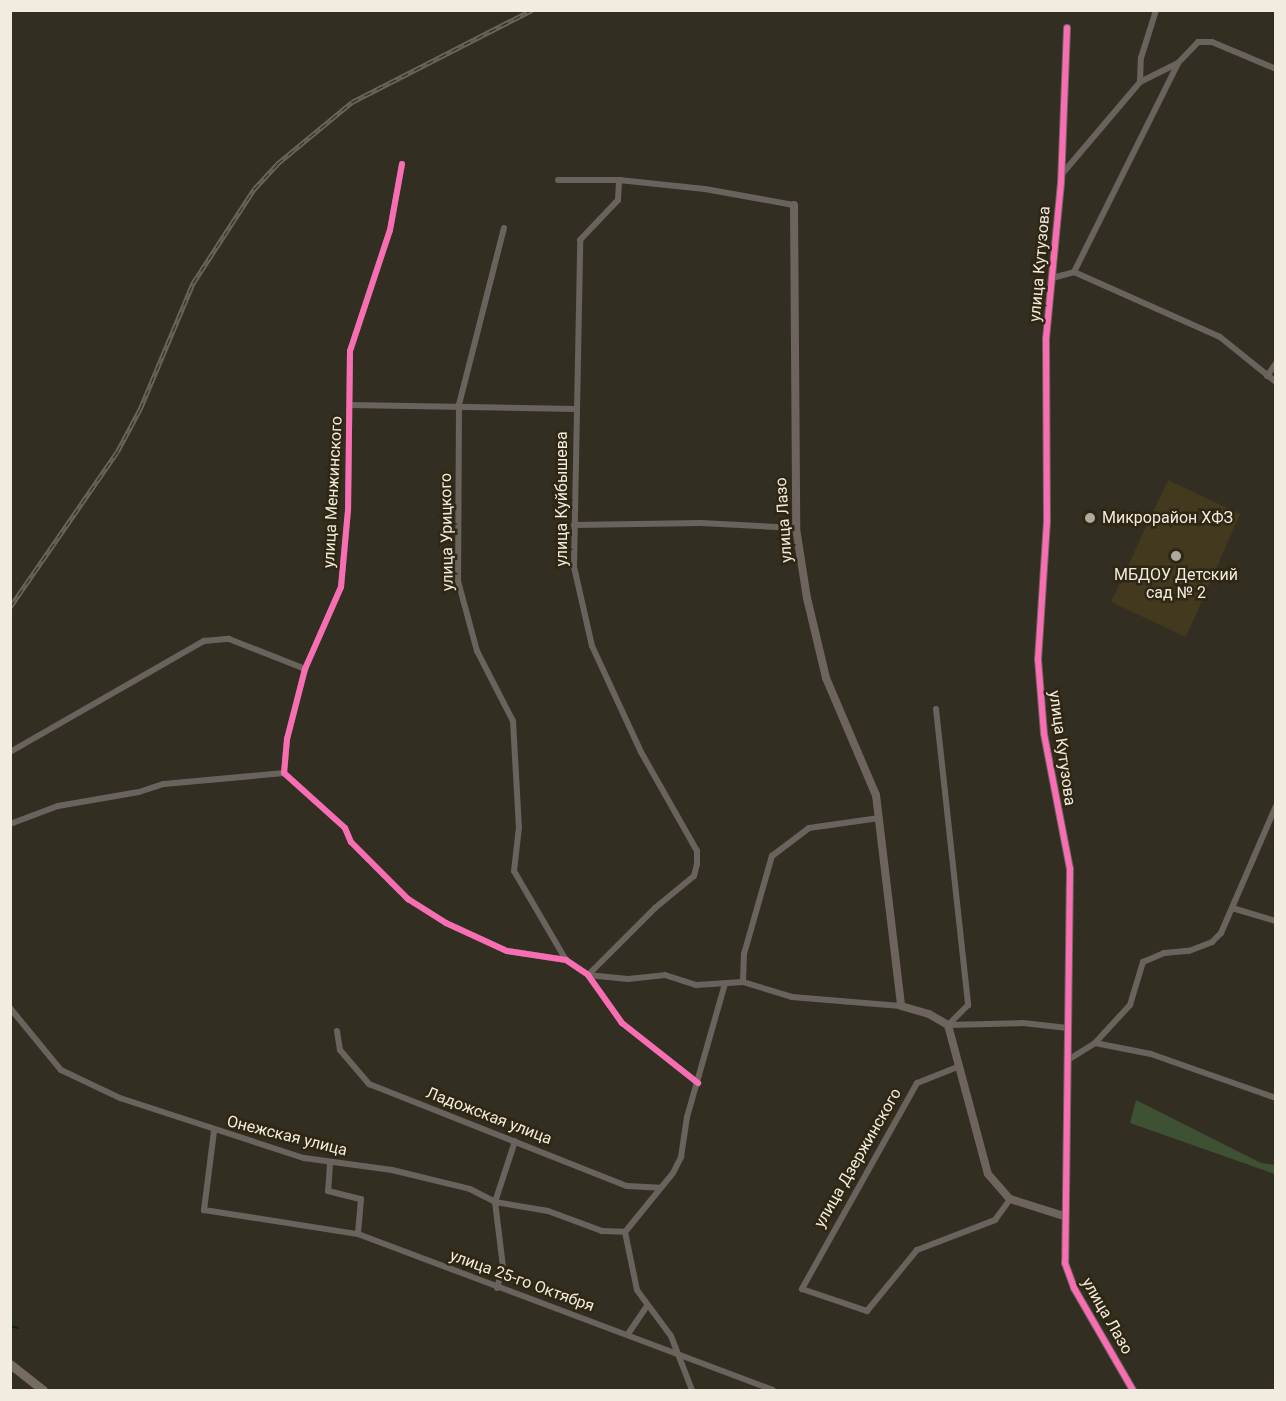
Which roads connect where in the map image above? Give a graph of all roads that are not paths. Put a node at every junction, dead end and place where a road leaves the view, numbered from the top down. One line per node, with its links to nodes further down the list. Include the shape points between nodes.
1 (1156, 10): 5 (street, via 1141,58)
2 (1067, 28): 7 (street, улица Кутузова)
3 (1178, 63): 4 (street, via 1198,42 1212,42); 5 (street); 12 (street)
4 (1275, 69)
5 (1140, 82): 7 (street)
6 (402, 164): 17 (street, улица Менжинского, via 390,230 350,351)
7 (1062, 174): 13 (street, улица Кутузова)
8 (558, 180): 9 (street, улица Лазо)
9 (619, 180): 10 (street, улица Лазо); 19 (street, улица Куйбышева, via 618,200 580,240)
10 (794, 205): 21 (street, улица Лазо)
11 (504, 228): 18 (street, улица Урицкого)
12 (1074, 272): 13 (street); 15 (street, via 1220,337)
13 (1052, 278): 38 (street, улица Кутузова, via 1046,339 1047,521 1038,659 1044,734 1070,869)
14 (1275, 363): 15 (street)
15 (1267, 376): 16 (street)
16 (1275, 382)
17 (350, 405): 18 (street); 22 (street, улица Менжинского, via 341,587)
18 (459, 405): 19 (street); 31 (street, улица Урицкого, via 458,581 462,606 477,651 513,721 519,827 514,872)
19 (575, 409): 20 (street, улица Куйбышева)
20 (574, 525): 21 (street, via 701,523); 32 (street, улица Куйбышева, via 574,567 592,646 642,752 698,850 694,876 655,908)
21 (796, 528): 27 (street, улица Лазо, via 826,678 876,795)
22 (305, 669): 24 (street, via 229,639 204,641); 25 (street, улица Менжинского, via 286,739)
23 (936, 709): 37 (street, via 968,1005)
24 (10, 752)
25 (284, 773): 28 (street, via 164,784 58,806); 31 (street, via 316,806 345,828 351,842 408,899 446,923 507,951)
26 (1275, 806): 29 (street)
27 (879, 818): 33 (street, via 808,828 772,856 744,954); 35 (street, улица Лазо)
28 (10, 824)
29 (1232, 908): 30 (street); 40 (street, via 1212,942 1143,962 1130,1005)
30 (1275, 921)
31 (566, 960): 32 (street)
32 (588, 975): 34 (street, via 628,979 665,975 685,984); 43 (street, via 622,1023)
33 (743, 982): 34 (street); 35 (street, via 792,997)
34 (725, 984): 43 (street)
35 (901, 1006): 37 (street, via 929,1014)
36 (10, 1008): 45 (street, Онежская улица, via 61,1070 120,1098)
37 (948, 1025): 38 (street, via 1023,1023); 42 (street)
38 (1068, 1028): 41 (street, улица Кутузова)
39 (338, 1031): 46 (street, Ладожская улица, via 340,1050 369,1084)
40 (1095, 1043): 41 (street); 44 (street, via 1151,1054)
41 (1068, 1060): 51 (street, улица Кутузова)
42 (960, 1066): 49 (street, via 980,1154 988,1174); 49 (street, улица Дзержинского, via 917,1083 802,1288 867,1311 917,1250 995,1220)
43 (699, 1083): 48 (street, via 687,1117 681,1157)
44 (1275, 1098)
45 (214, 1131): 47 (street, Онежская улица); 53 (street, улица 25-го Октября, via 204,1210)
46 (515, 1141): 48 (street, Ладожская улица, via 627,1186); 50 (street)
47 (330, 1164): 50 (street, Онежская улица, via 392,1170 470,1189); 53 (street, via 328,1191 361,1199)
48 (660, 1188): 52 (street)
49 (1010, 1199): 51 (street)
50 (495, 1202): 52 (street, Онежская улица, via 548,1211 602,1231); 54 (street, via 503,1267)
51 (1064, 1216): 62 (street, улица Лазо, via 1065,1263 1071,1281)
52 (625, 1232): 55 (street, via 637,1290)
53 (358, 1234): 54 (street, улица 25-го Октября)
54 (497, 1288): 56 (street, улица 25-го Октября)
55 (646, 1307): 56 (street); 57 (street, via 671,1336)
56 (628, 1334): 57 (street, улица 25-го Октября)
57 (680, 1354): 60 (street); 61 (street, улица 25-го Октября)
58 (10, 1364): 59 (main road)
59 (43, 1390)
60 (692, 1390)
61 (773, 1390)
62 (1133, 1390)

